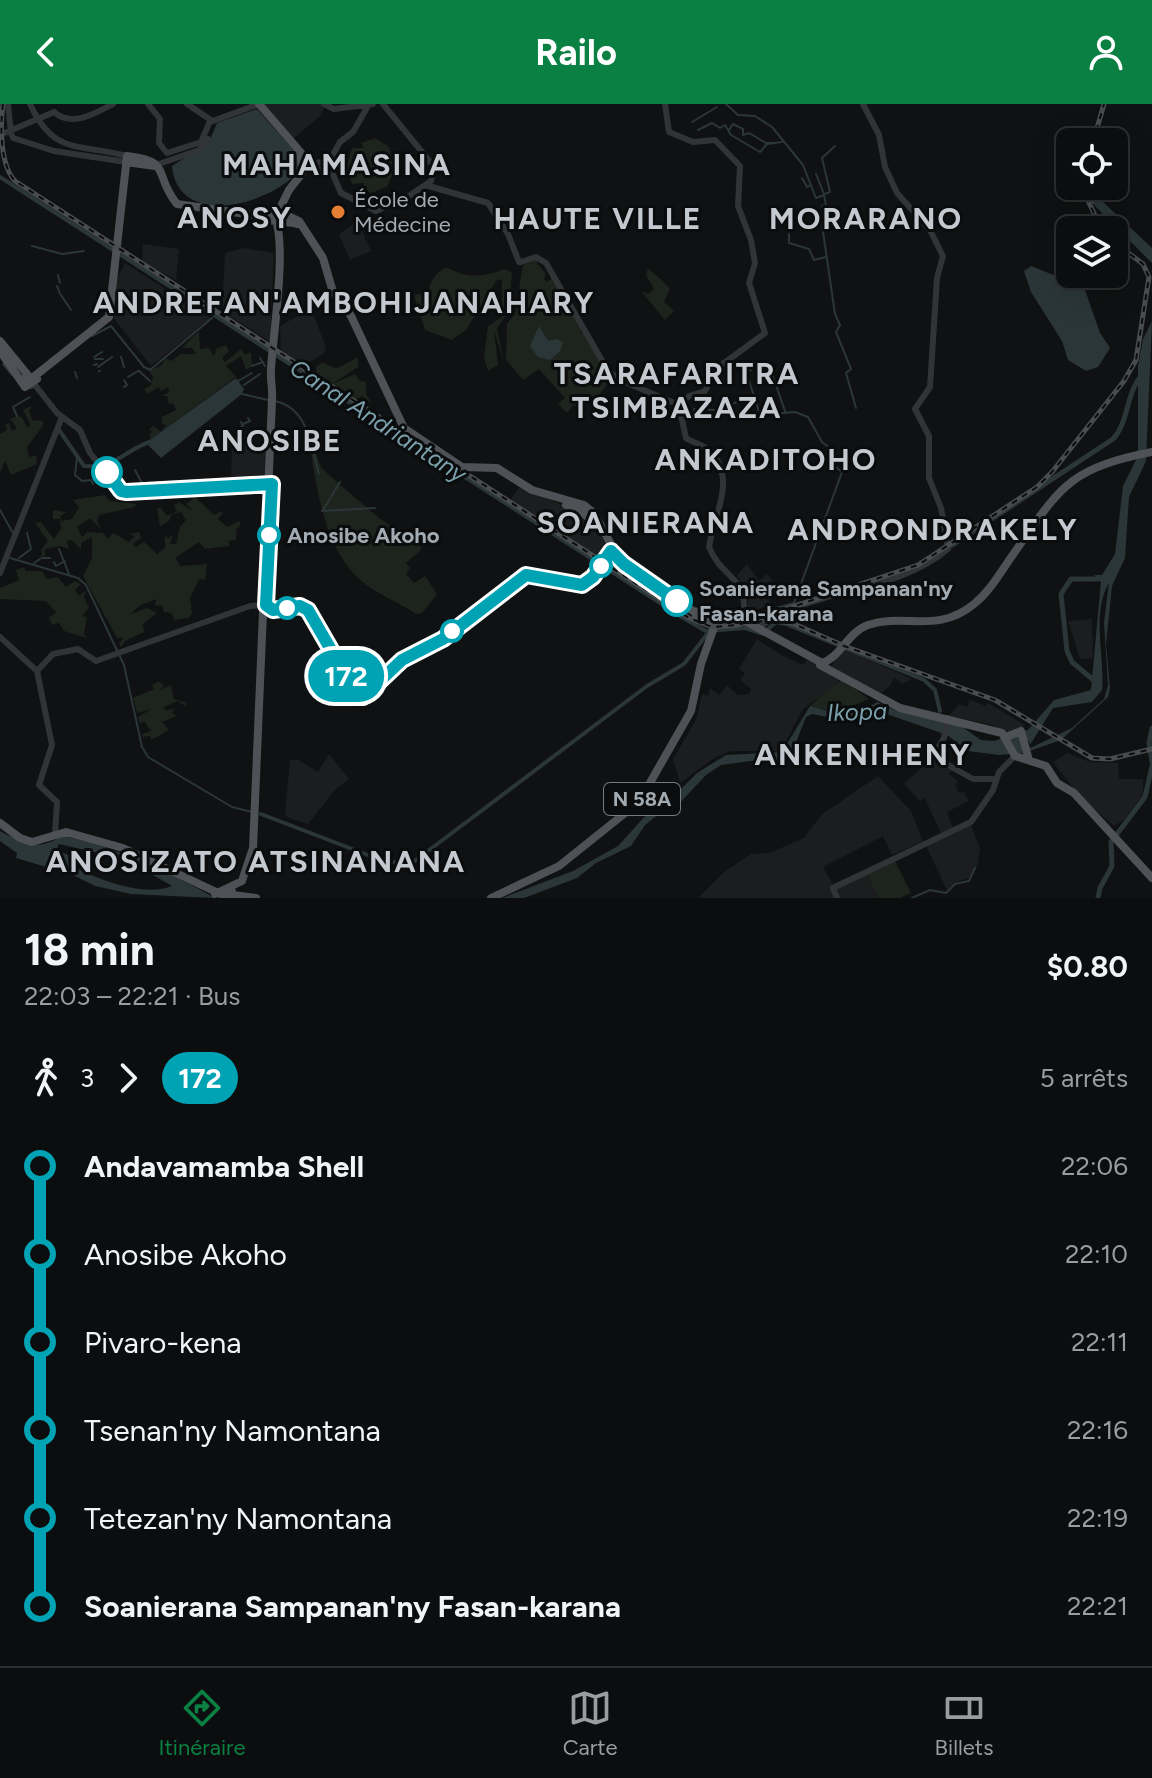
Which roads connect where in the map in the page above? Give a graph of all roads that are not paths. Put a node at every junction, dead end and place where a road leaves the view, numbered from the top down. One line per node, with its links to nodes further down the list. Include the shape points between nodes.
1 (8, 104): 18 (street)
2 (30, 104): 16 (street)
3 (50, 104): 14 (street)
4 (113, 104): 14 (street, via 80,118 62,118)
5 (148, 104): 17 (street, via 160,119 159,143 167,153 201,142)
6 (187, 104): 17 (street)
7 (324, 104): 13 (street, via 334,109)
8 (383, 104): 23 (street, via 431,163)
9 (665, 104): 28 (street, via 669,132 693,142 715,140 740,166 737,204 751,240 755,263 749,283 765,333 716,369 705,391)
10 (863, 104): 37 (street, via 901,200 930,230 943,256 938,265 930,387 915,409 928,435 929,478 941,508 947,548 902,577 790,611)
11 (370, 105): 13 (street); 15 (street)
12 (261, 106): 17 (street); 22 (main road)
13 (355, 107): 15 (street)
14 (54, 112): 16 (street)
15 (360, 118): 22 (street, via 353,132)
16 (38, 119): 18 (street); 20 (street, via 53,139)
17 (211, 121): 21 (street, via 203,147)
18 (11, 133): 19 (street); 20 (street, via 61,152)
19 (0, 135)
20 (127, 159): 21 (main road); 27 (main road, via 109,319)
21 (158, 164): 24 (main road, via 176,204)
22 (315, 164): 23 (street, via 340,193 372,210 385,209); 24 (main road, via 291,190)
23 (430, 184): 28 (street, via 488,203 520,262 543,259 613,376)
24 (282, 219): 31 (main road); 32 (main road, via 297,222 323,262 330,290 349,316 401,428 463,469 497,470 531,492 583,509)
25 (0, 341): 27 (main road)
26 (0, 351): 27 (main road)
27 (28, 383): 29 (street, via 35,385)
28 (679, 405): 35 (street, via 686,438 707,448 724,471 709,547 719,565 740,583 745,597)
29 (60, 421): 31 (street, via 80,430 117,487 127,492); 33 (street)
30 (1152, 452): 39 (main road, via 1094,466 1059,490 988,591 966,610 929,623 871,625 857,631)
31 (269, 487): 34 (main road)
32 (613, 555): 34 (street, via 581,586 535,575 519,580 446,638 403,662 365,698 307,611); 36 (main road)
33 (0, 573)
34 (265, 608): 40 (street, via 93,661 73,648 53,654); 49 (main road, via 253,865)
35 (741, 618): 36 (main road); 37 (main road)
36 (714, 623): 50 (main road, N 58A, via 691,711 639,802 559,866)
37 (760, 628): 39 (main road)
38 (0, 637): 40 (street)
39 (827, 664): 41 (main road, via 896,706)
40 (37, 671): 47 (street, via 52,745 39,785 57,802)
41 (949, 720): 42 (main road); 45 (street, via 933,754 973,779)
42 (1007, 737): 43 (main road); 44 (main road, via 1022,732)
43 (1014, 754): 44 (main road); 45 (street)
44 (1029, 757): 48 (main road, via 1074,793)
45 (995, 780): 51 (street, via 972,822 832,888)
46 (0, 823): 47 (main road, via 30,842)
47 (55, 834): 49 (main road, via 72,832 123,848)
48 (1152, 878)
49 (234, 893)
50 (491, 898)
51 (836, 898)

